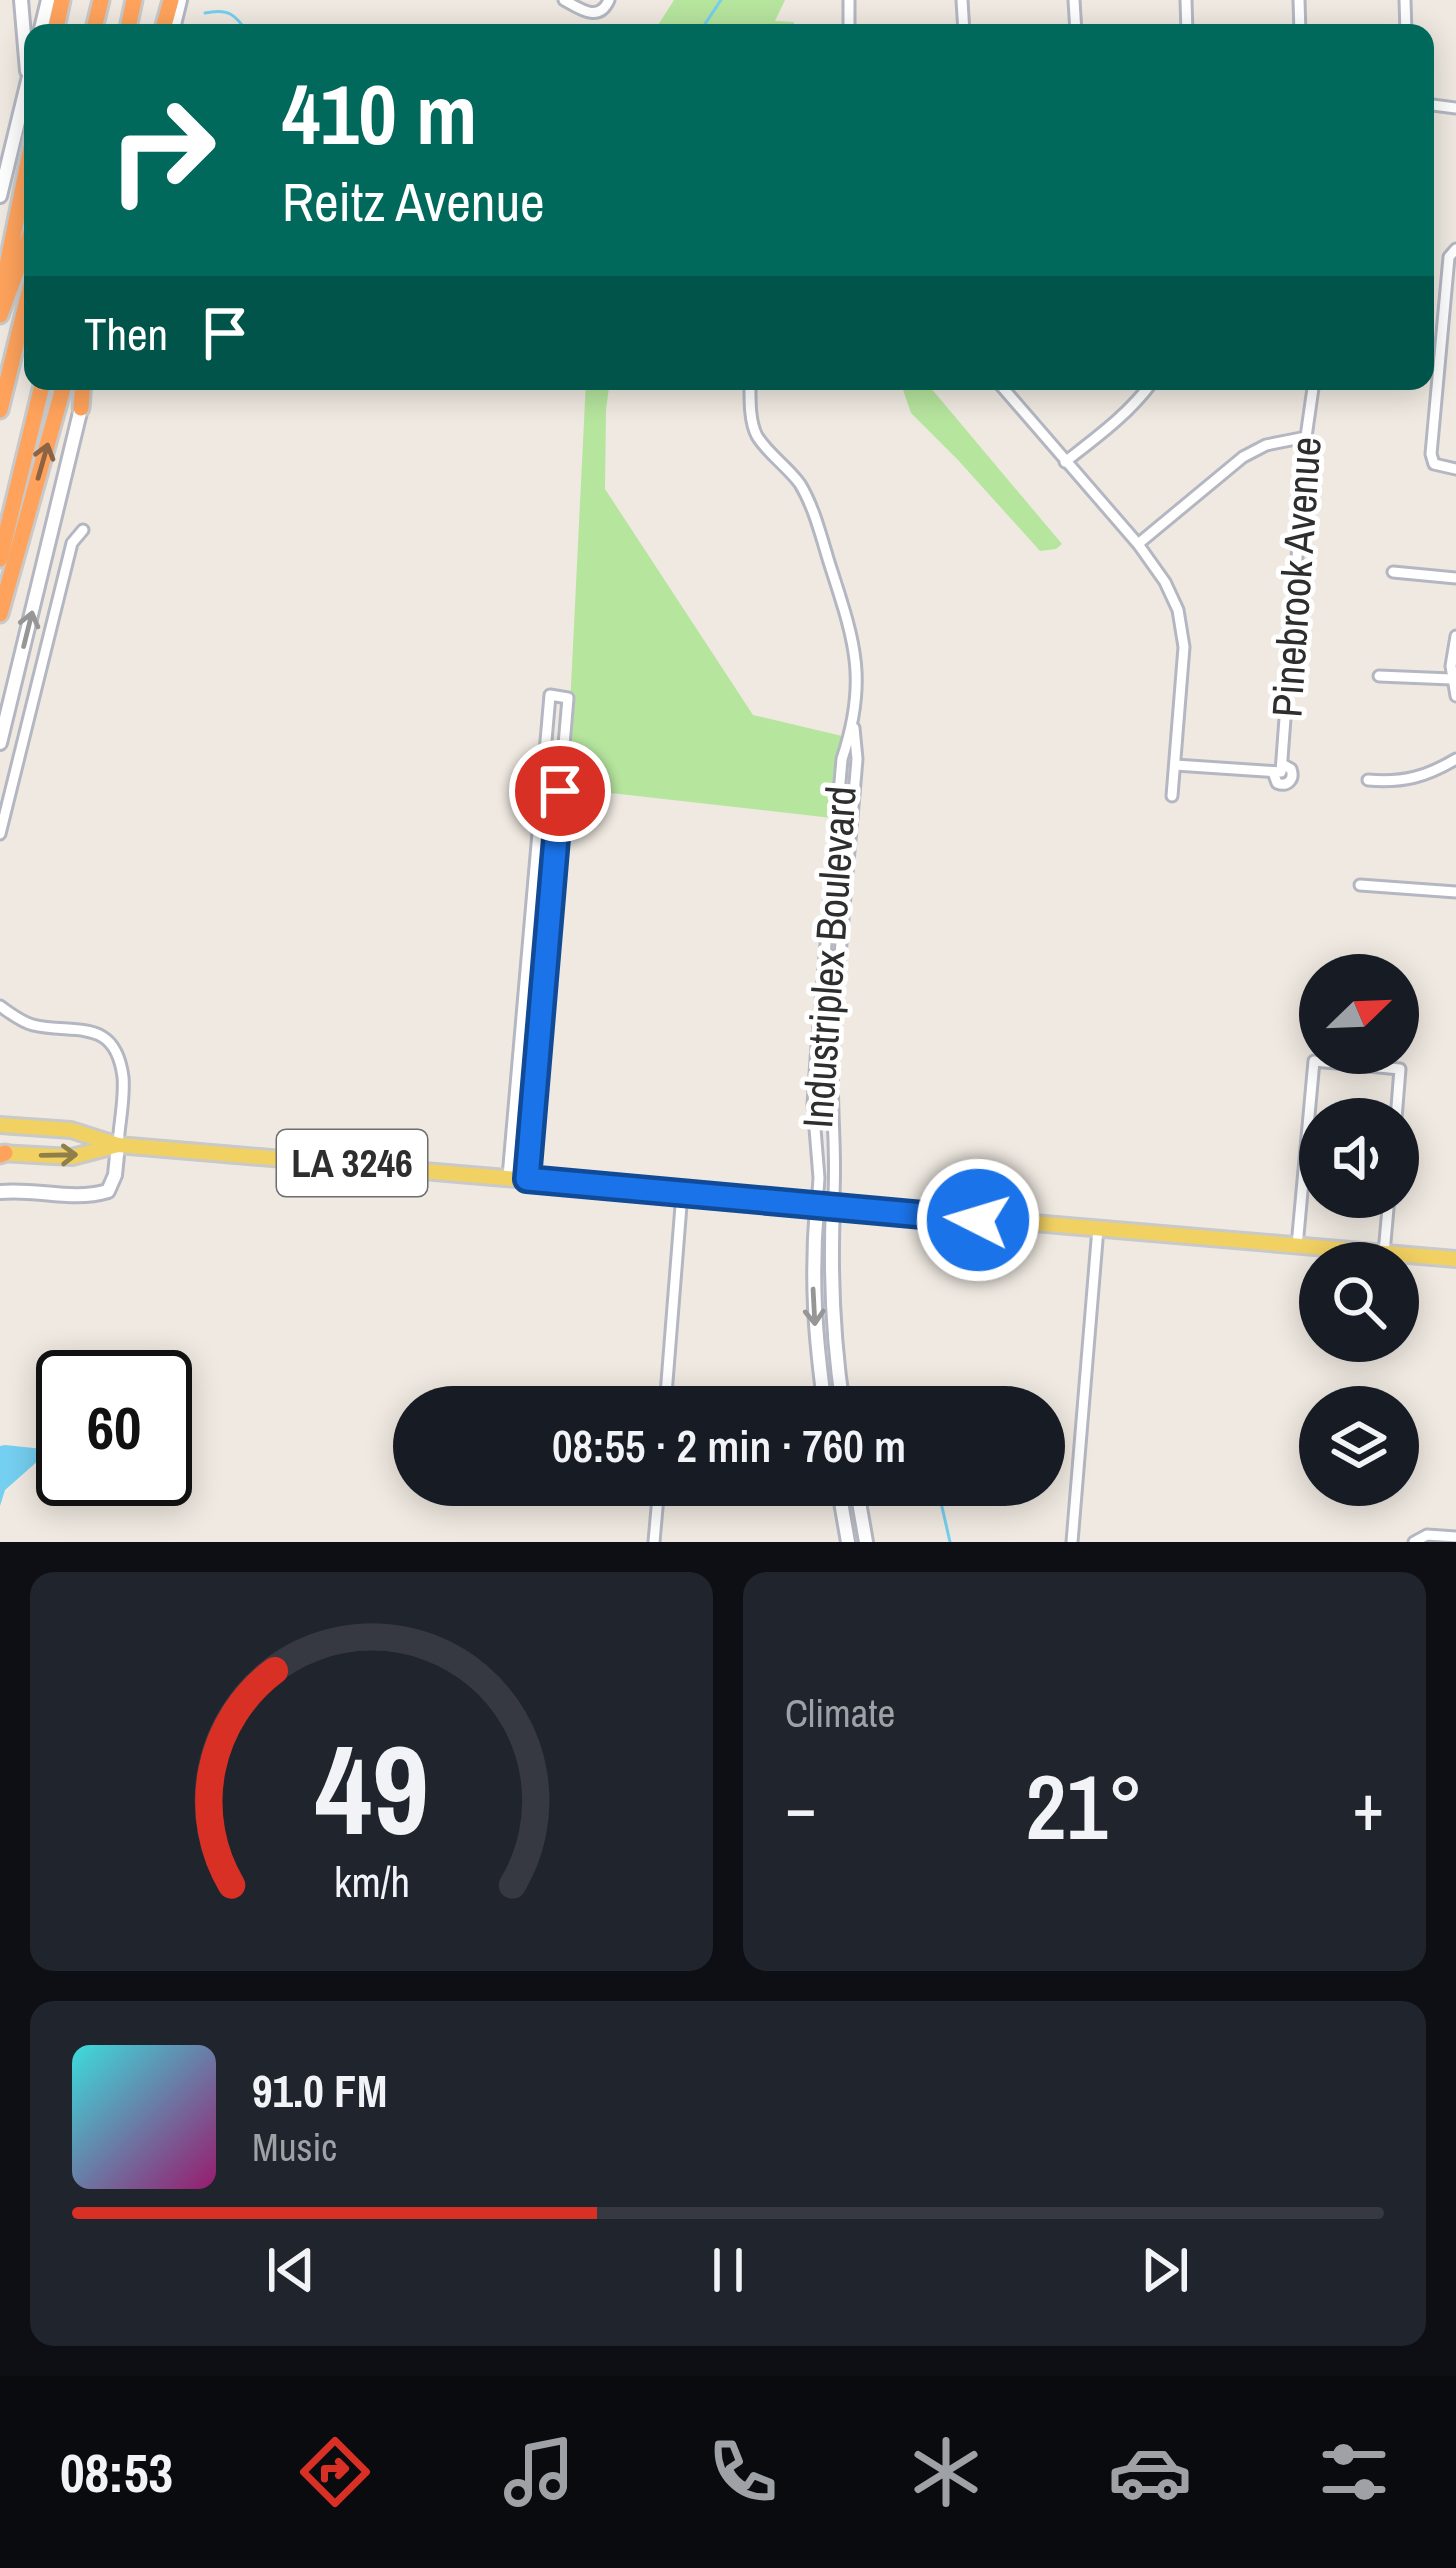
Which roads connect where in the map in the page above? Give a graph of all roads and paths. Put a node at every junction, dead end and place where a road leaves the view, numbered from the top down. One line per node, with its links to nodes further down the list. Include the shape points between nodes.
1 (21, 0): 4 (street)
2 (564, 0): 3 (street, via 587,13)
3 (609, 0)
4 (24, 42)
5 (24, 96): 7 (street)
6 (24, 182): 10 (highway)
7 (0, 196)
8 (1454, 250): 13 (street)
9 (24, 251): 12 (highway)
10 (0, 300)
11 (24, 313): 23 (highway)
12 (0, 315)
13 (1441, 355): 14 (street); 26 (street, via 1432,454 1434,464)
14 (1456, 356)
15 (41, 390): 29 (highway)
16 (62, 390): 32 (highway, one-way to 16)
17 (84, 390): 22 (highway)
18 (751, 390): 37 (street, Industriplex Boulevard, via 757,436 806,496 842,604 857,666)
19 (1005, 390): 25 (street)
20 (1146, 390): 25 (street)
21 (1313, 390): 24 (street, Pinebrook Avenue)
22 (81, 408): 38 (street, one-way to 22)
23 (0, 410)
24 (1306, 437): 28 (street, via 1243,457); 40 (street, Pinebrook Avenue, via 1278,770)
25 (1065, 462): 28 (street)
26 (1456, 469)
27 (82, 530): 43 (street, via 72,543)
28 (1138, 544): 40 (street, via 1178,610 1184,647)
29 (0, 559)
30 (1394, 572): 31 (street)
31 (1456, 578)
32 (0, 614)
33 (1456, 636): 35 (street)
34 (1379, 676): 35 (street)
35 (1451, 680): 36 (street)
36 (1456, 696)
37 (854, 724): 56 (street, Industriplex Boulevard, via 832,1060 836,1178); 56 (street, Industriplex Boulevard, via 842,759 815,1059)
38 (0, 742)
39 (1456, 759): 41 (street, via 1411,780)
40 (1175, 765): 42 (street)
41 (1368, 780)
42 (1172, 796)
43 (0, 834)
44 (1360, 886): 45 (street)
45 (1456, 892)
46 (0, 1006): 50 (street, via 32,1025 91,1030 108,1041 123,1078)
47 (1311, 1098): 48 (street, via 1314,1061 1400,1069)
48 (1398, 1098)
49 (0, 1121): 50 (main road, LA 3246)
50 (118, 1145): 51 (main road, LA 3246, one-way to 50, via 72,1157); 52 (main road, LA 3246); 54 (street, via 108,1191)
51 (2, 1154)
52 (508, 1177): 53 (main road, LA 3246); 53 (street, via 550,695 568,698)
53 (527, 1179): 55 (main road, LA 3246)
54 (0, 1192)
55 (682, 1193): 56 (main road, LA 3246); 62 (street)
56 (825, 1207): 58 (main road, LA 3246); 63 (street, Industriplex Boulevard, one-way to 63, via 812,1268); 64 (street, Industriplex Boulevard)
57 (1300, 1218): 59 (street)
58 (1099, 1228): 59 (main road, LA 3246); 73 (street)
59 (1297, 1246)
60 (1419, 1256): 61 (main road, LA 3246)
61 (1456, 1259)
62 (667, 1386)
63 (822, 1386)
64 (840, 1386)
65 (657, 1506): 70 (street)
66 (842, 1506): 71 (street)
67 (860, 1506): 72 (street)
68 (1456, 1538): 69 (street)
69 (1414, 1541)
70 (654, 1542)
71 (848, 1542)
72 (866, 1542)
73 (1072, 1542)

